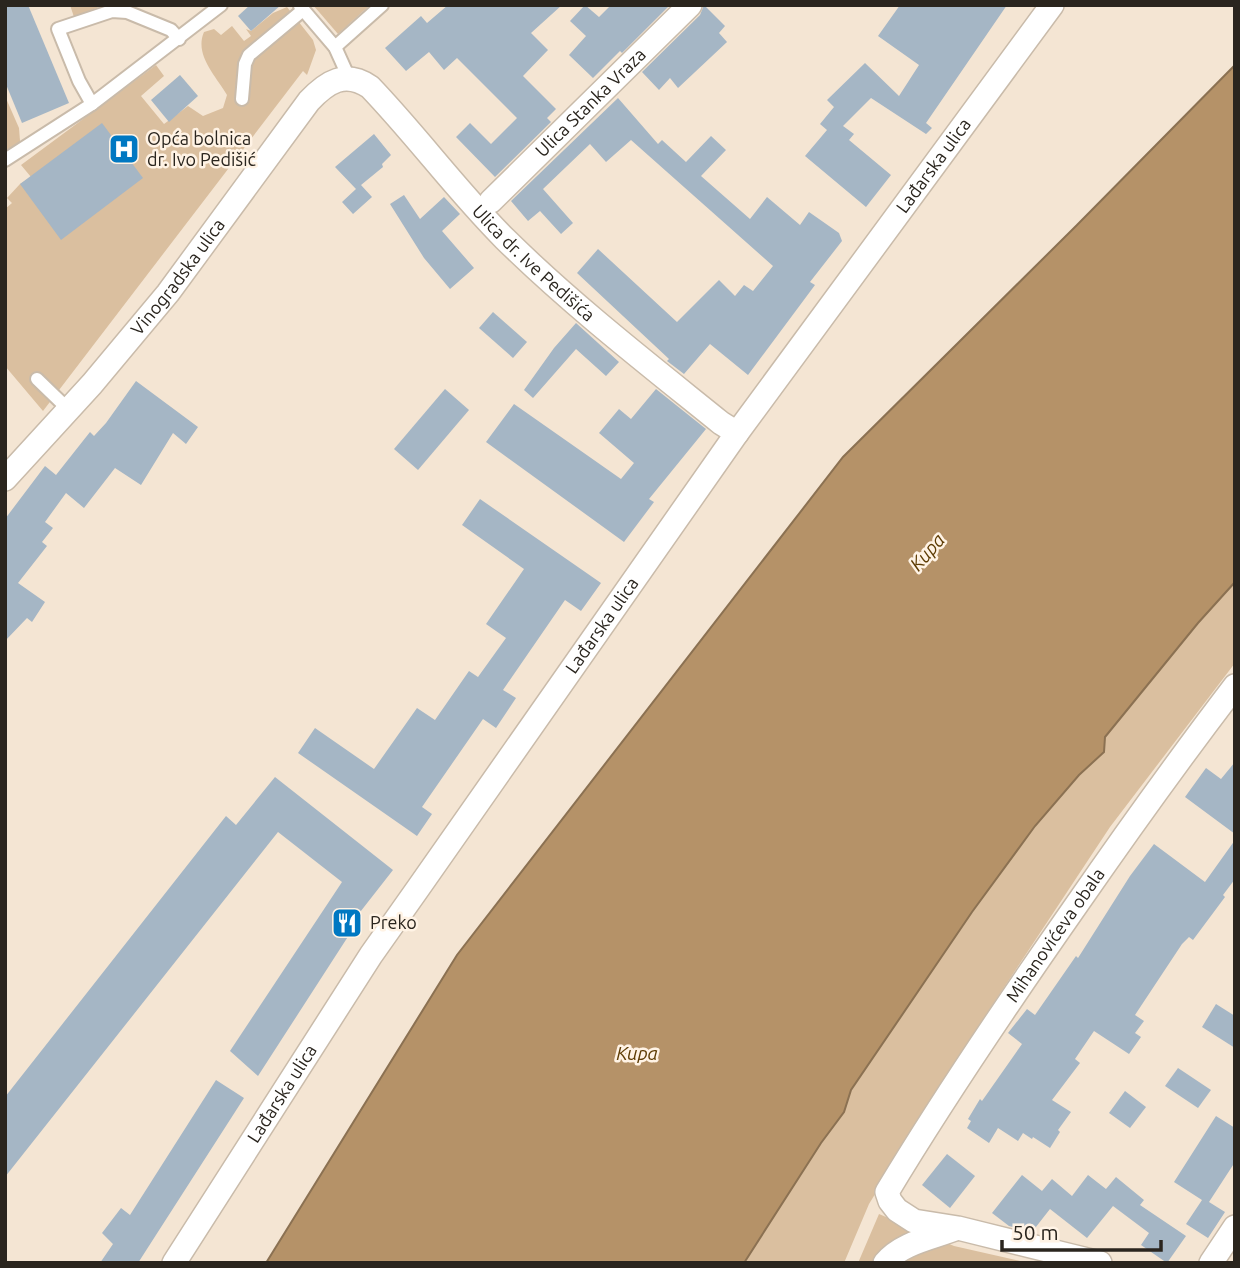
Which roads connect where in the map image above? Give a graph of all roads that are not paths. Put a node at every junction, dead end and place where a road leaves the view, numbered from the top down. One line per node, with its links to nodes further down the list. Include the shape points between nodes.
1 (221, 5): 6 (lane)
2 (382, 5): 7 (lane)
3 (690, 5): 12 (street, Ulica Stanka Vraza)
4 (1052, 5): 15 (street, Lađarska ulica)
5 (301, 7): 7 (lane); 9 (lane, via 249,55 244,64)
6 (179, 39): 10 (lane); 10 (lane, via 171,30 113,10 58,29)
7 (335, 47): 8 (lane)
8 (349, 78): 14 (street, Vinogradska ulica, via 326,85 309,101 168,293); 15 (street, Ulica dr. Ive Pedišića, via 370,87 529,261 631,350)
9 (242, 99)
10 (92, 104): 11 (lane)
11 (5, 160)
12 (491, 201)
13 (37, 379): 14 (lane)
14 (68, 410): 16 (street, Vinogradska ulica)
15 (737, 433): 20 (street, Lađarska ulica, via 371,955)
16 (5, 479)
17 (1235, 686): 19 (street, Mihanovićeva obala, via 1019,987 887,1192 897,1210 915,1221)
18 (1235, 1227): 23 (street)
19 (958, 1228): 21 (street, via 910,1245); 22 (street)
20 (174, 1263)
21 (885, 1263)
22 (1100, 1263)
23 (1211, 1263)

